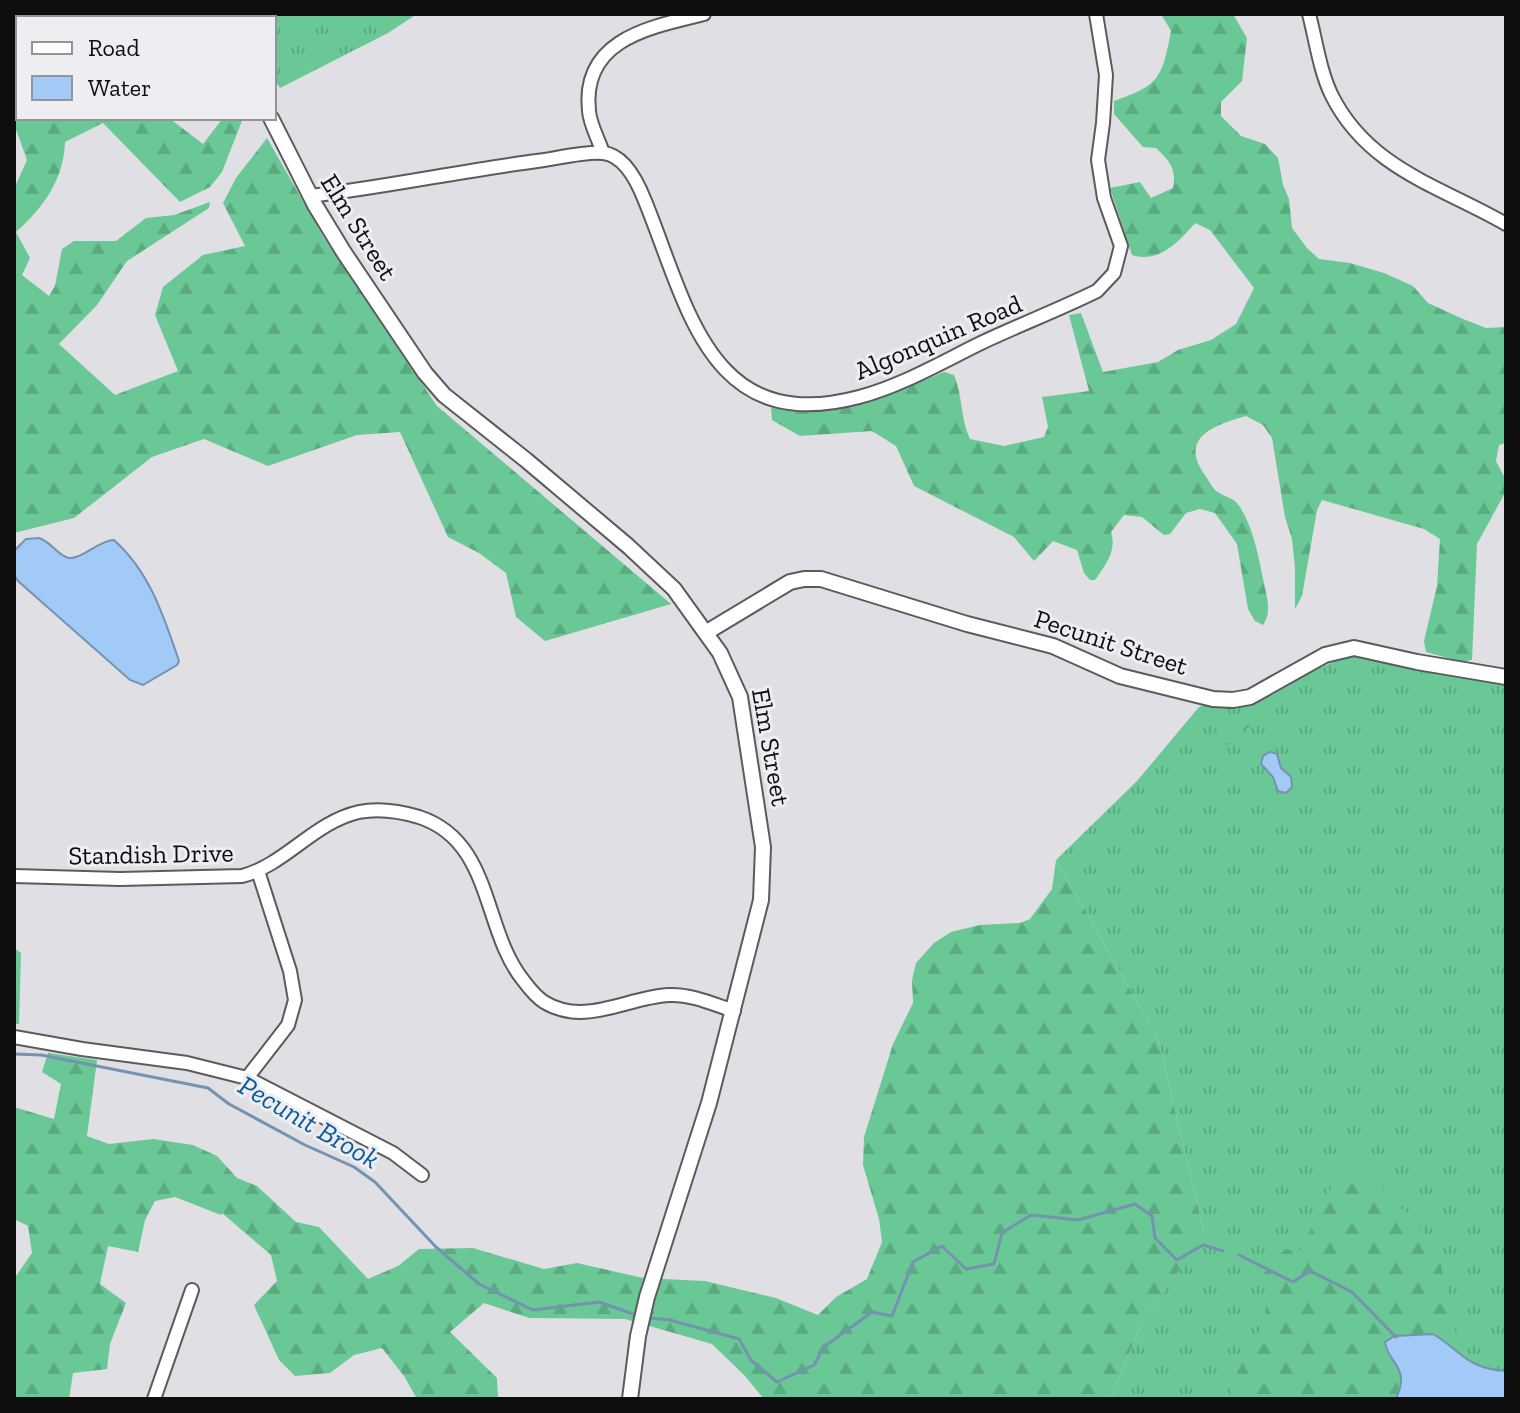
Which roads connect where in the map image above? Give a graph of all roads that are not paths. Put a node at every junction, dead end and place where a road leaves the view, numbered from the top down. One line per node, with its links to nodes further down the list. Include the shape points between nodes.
1 (704, 14): 5 (street, via 649,28 605,56 594,72 588,113)
2 (1096, 14): 5 (street, Algonquin Road, via 1106,75 1098,160 1104,198 1121,246 1114,273 1097,291 859,397 819,403 778,401 753,391 727,371 693,324 640,189 624,165)
3 (1309, 14): 7 (street, via 1331,93 1363,141 1394,166)
4 (272, 120): 6 (street, Elm Street)
5 (603, 153): 6 (street)
6 (310, 196): 8 (street, Elm Street, via 433,383 628,546 674,589)
7 (1506, 224)
8 (707, 632): 9 (street, Pecunit Street, via 790,582 821,579 1053,646 1120,676 1213,699 1250,697 1325,655 1354,648); 12 (street, Elm Street, via 740,697 763,847 759,912)
9 (1506, 677)
10 (258, 871): 11 (street, Standish Drive, via 229,877); 12 (street, Standish Drive, via 349,815 381,810 411,814 441,827 465,850 481,879 504,950 544,1002 585,1013 672,995); 14 (street, via 295,1000 288,1025)
11 (14, 876)
12 (734, 1011): 18 (street, Elm Street, via 647,1297)
13 (14, 1037): 14 (street, via 187,1063)
14 (247, 1078): 15 (street, via 393,1153)
15 (422, 1175)
16 (192, 1290): 17 (street)
17 (154, 1399)
18 (630, 1399)

